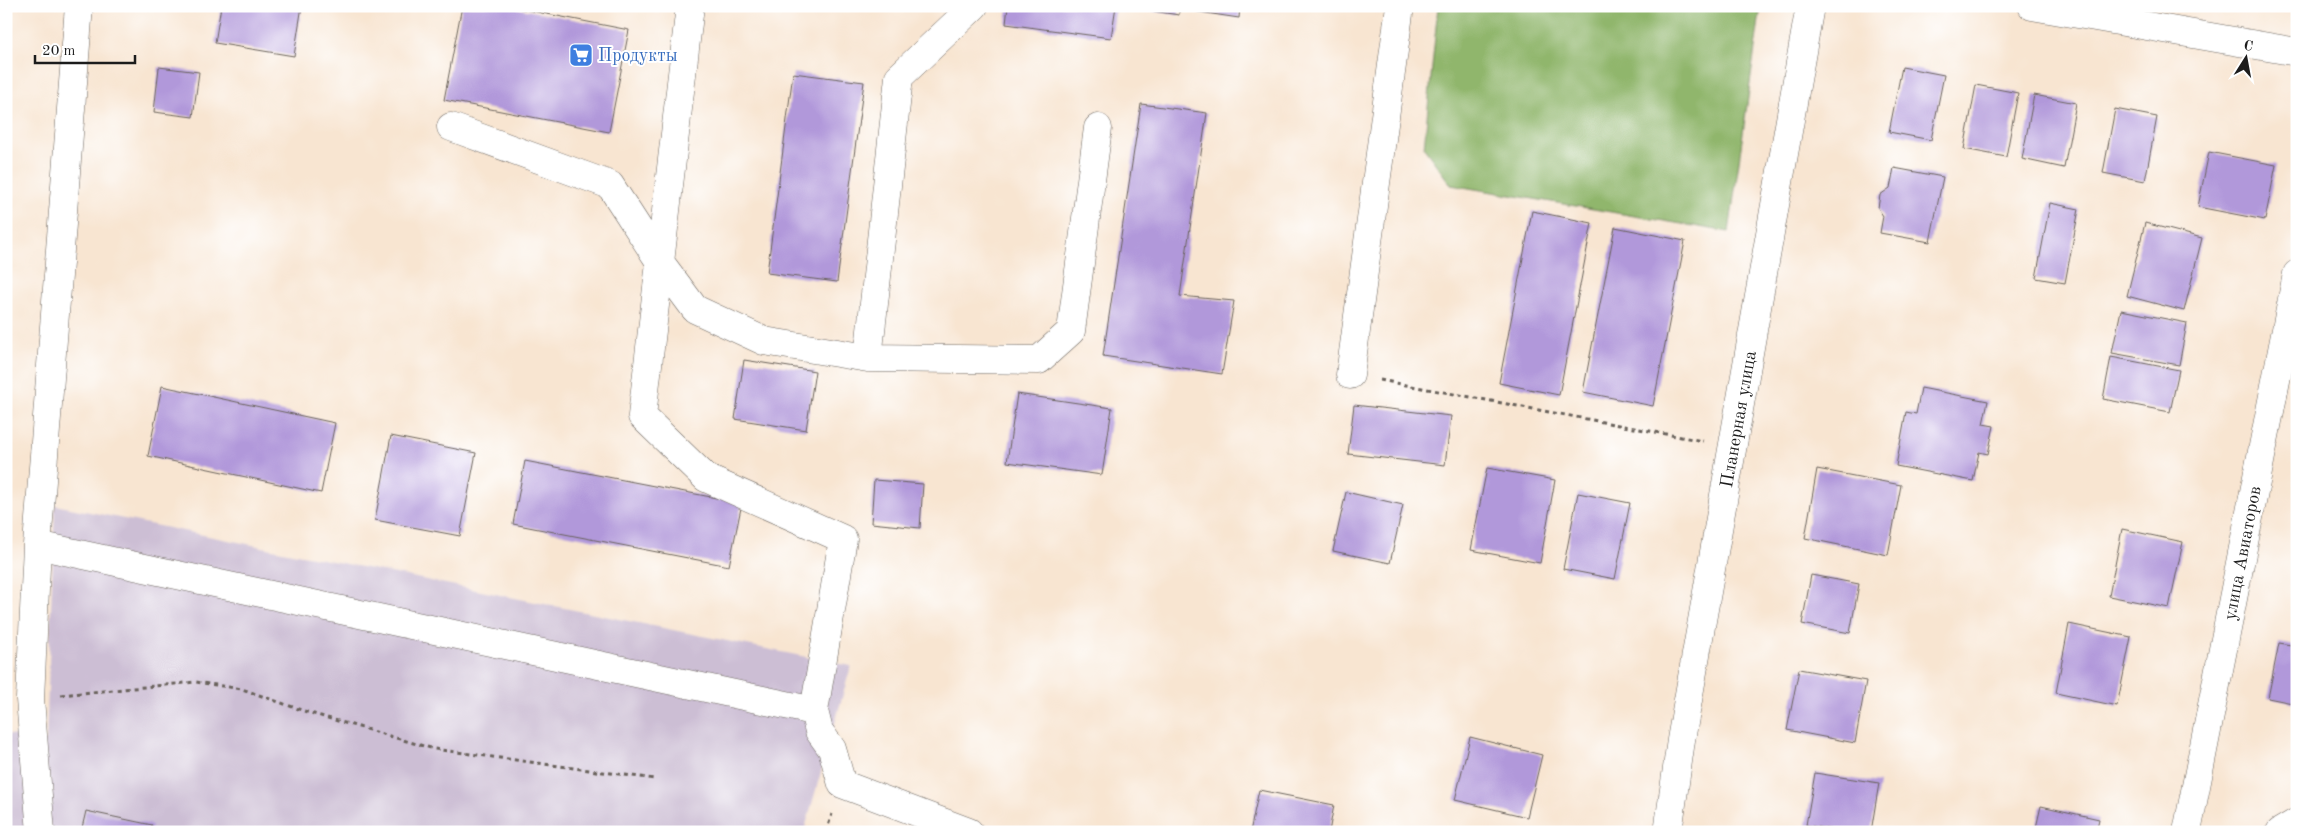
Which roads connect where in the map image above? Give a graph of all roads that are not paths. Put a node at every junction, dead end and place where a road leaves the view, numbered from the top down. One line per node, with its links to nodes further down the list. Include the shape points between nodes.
1 (78, 6): 14 (street)
2 (690, 6): 10 (street)
3 (974, 6): 12 (street, via 899,77)
4 (1400, 6): 13 (street)
5 (1810, 6): 19 (street, Планерная улица, via 1681,740)
6 (2032, 6): 7 (street)
7 (2297, 52)
8 (451, 127): 10 (street, via 610,185)
9 (1098, 128): 12 (street, via 1071,331 1039,360)
10 (660, 262): 12 (street, via 695,309 764,341); 15 (street, via 642,416 706,478 843,539)
11 (2297, 274): 20 (street, улица Авиаторов)
12 (868, 358)
13 (1350, 375)
14 (37, 545): 15 (street); 17 (street, via 30,699)
15 (814, 711): 18 (street, via 819,731 832,749 842,784)
16 (2297, 822): 21 (street)
17 (42, 832)
18 (969, 832)
19 (1668, 832)
20 (2187, 832)
21 (2280, 832)

